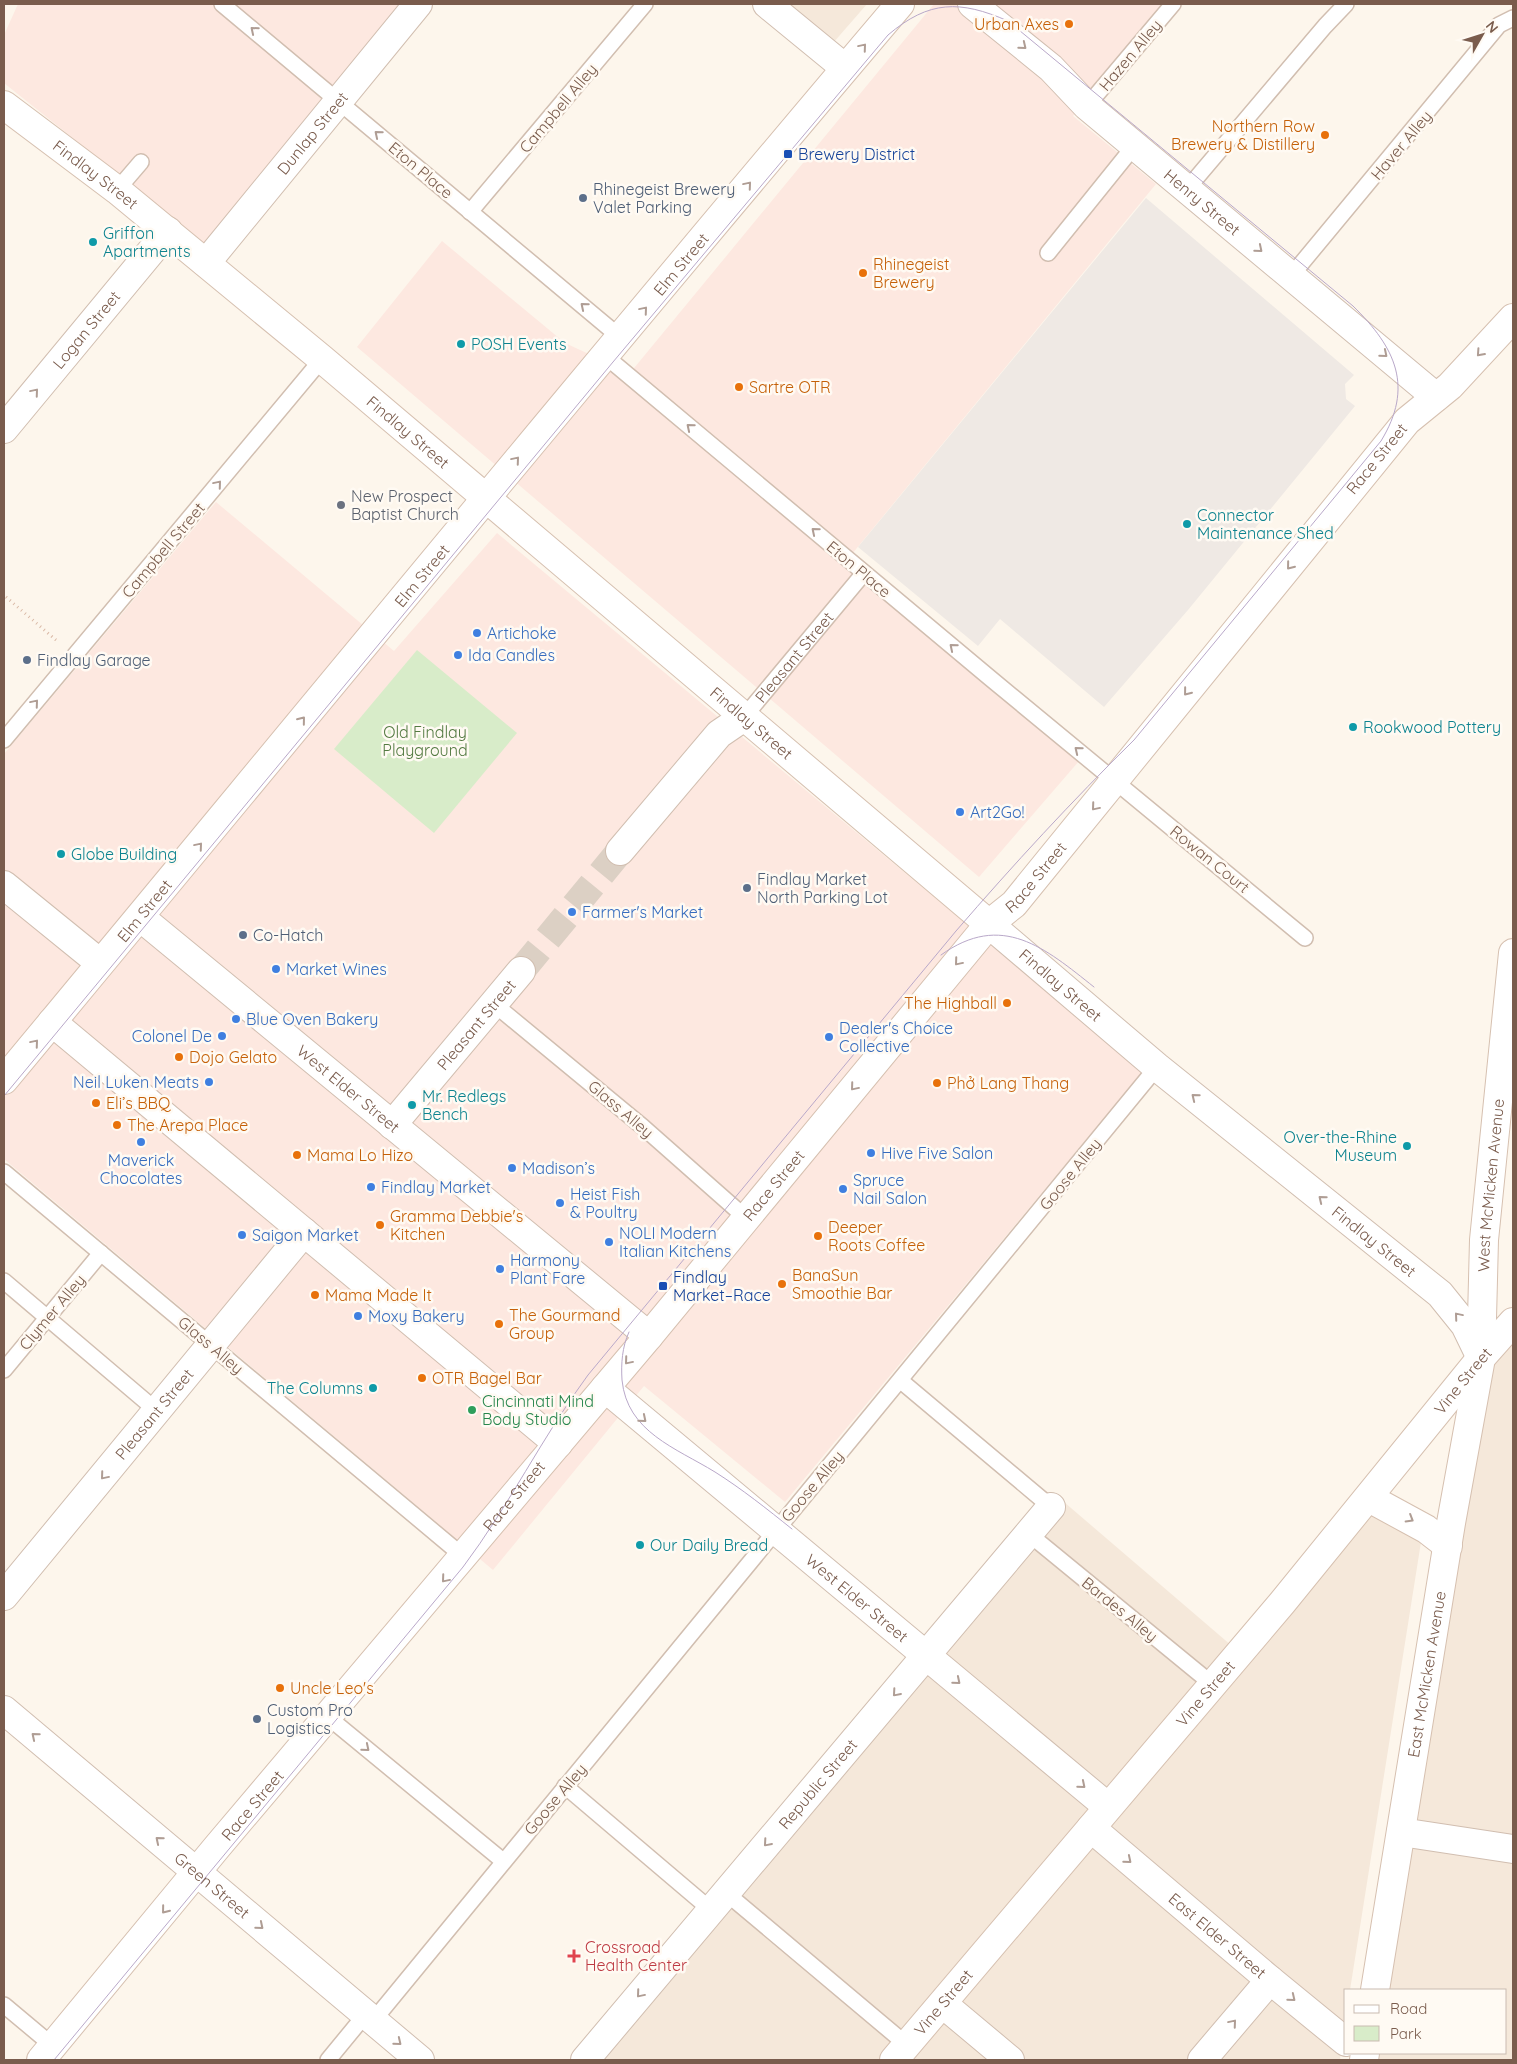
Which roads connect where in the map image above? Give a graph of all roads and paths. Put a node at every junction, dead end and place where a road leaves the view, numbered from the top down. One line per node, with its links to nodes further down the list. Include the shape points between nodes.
1 (222, 4): 11 (lane, Eton Place, one-way to 1)
2 (418, 4): 11 (street, Dunlap Street)
3 (645, 4): 18 (lane, Campbell Alley)
4 (767, 4): 10 (street)
5 (900, 4): 10 (street, Elm Street, one-way to 5)
6 (972, 4): 13 (street, Henry Street, one-way to 13, via 1051,68)
7 (1173, 4): 13 (lane, Hazen Alley)
8 (1346, 4): 16 (lane)
9 (1513, 18): 22 (lane, Haver Alley, via 1499,25)
10 (845, 68): 24 (street, Elm Street, one-way to 10)
11 (338, 101): 18 (lane, Eton Place, one-way to 11); 21 (street, Dunlap Street)
12 (4, 105): 17 (street, Findlay Street)
13 (1087, 106): 14 (street, Henry Street)
14 (1135, 145): 16 (street, Henry Street); 20 (lane)
15 (141, 162): 17 (lane)
16 (1187, 189): 22 (street, Henry Street, one-way to 22)
17 (117, 190): 19 (street, Findlay Street)
18 (470, 212): 24 (lane, Eton Place, one-way to 18)
19 (168, 231): 21 (street, Findlay Street); 27 (street, Logan Street, one-way to 19)
20 (1048, 253)
21 (206, 263): 25 (street, Findlay Street)
22 (1291, 276): 26 (street, Henry Street, one-way to 26)
23 (1513, 318): 26 (street, Race Street, one-way to 26)
24 (612, 346): 28 (street, Elm Street, one-way to 24); 29 (lane, Eton Place, one-way to 24)
25 (322, 359): 28 (street, Findlay Street); 31 (lane, Campbell Street, one-way to 25)
26 (1436, 397): 34 (street, Race Street, one-way to 34, via 1407,421)
27 (4, 429)
28 (485, 498): 32 (street, Findlay Street); 37 (street, Elm Street, one-way to 28)
29 (864, 572): 32 (lane, Pleasant Street); 34 (lane, Eton Place, one-way to 29)
30 (6, 597): 31 (path)
31 (74, 656): 33 (lane, Campbell Street, one-way to 31)
32 (744, 717): 35 (street, Pleasant Street, via 719,734); 38 (street, Findlay Street)
33 (4, 740)
34 (1116, 781): 38 (street, Race Street, one-way to 38, via 1014,904); 39 (lane, Rowan Court)
35 (620, 851)
36 (4, 885): 41 (street)
37 (140, 917): 41 (street, Elm Street); 47 (street, West Elder Street)
38 (989, 924): 45 (street, Findlay Street); 49 (street, Race Street, one-way to 49)
39 (1305, 938)
40 (1513, 953): 57 (street, West McMicken Avenue, via 1484,1240)
41 (100, 964): 44 (street, Elm Street)
42 (521, 971): 43 (street, Pleasant Street)
43 (494, 1004): 47 (street, Pleasant Street); 49 (lane, Glass Alley, via 643,1127)
44 (52, 1022): 46 (street, Elm Street, one-way to 44); 50 (street)
45 (1157, 1067): 57 (street, Findlay Street, one-way to 45, via 1465,1325 1440,1294); 59 (lane, Goose Alley)
46 (4, 1080)
47 (392, 1125): 55 (street, West Elder Street)
48 (4, 1172): 51 (lane, Glass Alley)
49 (746, 1218): 55 (street, Race Street)
50 (304, 1232): 56 (street, Pleasant Street); 62 (street)
51 (101, 1254): 53 (lane, Clymer Alley); 56 (lane, Glass Alley)
52 (4, 1281): 53 (lane)
53 (48, 1317): 58 (lane, Clymer Alley); 61 (lane)
54 (1513, 1322): 57 (street, Vine Street)
55 (649, 1336): 60 (street, Race Street, one-way to 60)
56 (212, 1345): 61 (street, Pleasant Street); 68 (lane, Glass Alley)
57 (1481, 1358): 63 (street, Vine Street); 67 (street, East McMicken Avenue)
58 (4, 1370)
59 (900, 1381): 64 (lane); 65 (lane, Goose Alley)
60 (605, 1388): 62 (street, Race Street); 65 (street, West Elder Street, one-way to 65)
61 (157, 1411): 69 (street, Pleasant Street, one-way to 69)
62 (558, 1444): 68 (street, Race Street)
63 (1369, 1498): 67 (street, one-way to 67, via 1426,1528); 71 (street, Vine Street)
64 (1051, 1507): 66 (street, Republic Street)
65 (776, 1530): 70 (street, West Elder Street); 74 (lane, Goose Alley)
66 (1029, 1534): 70 (street, Republic Street); 71 (lane, Bardes Alley)
67 (1448, 1546): 77 (street, East McMicken Avenue)
68 (464, 1557): 73 (street, Race Street, one-way to 73)
69 (4, 1596)
70 (928, 1656): 75 (street, West Elder Street, one-way to 75); 81 (street, Republic Street, one-way to 81)
71 (1212, 1684): 75 (street, Vine Street)
72 (4, 1710): 80 (street, Green Street, one-way to 72)
73 (328, 1717): 79 (lane, one-way to 79); 80 (street, Race Street)
74 (565, 1786): 79 (lane, Goose Alley); 81 (lane)
75 (1108, 1807): 76 (street, Vine Street)
76 (1090, 1828): 82 (street, East Elder Street, one-way to 82); 84 (street, Vine Street)
77 (1401, 1832): 78 (street); 83 (street, East McMicken Avenue)
78 (1513, 1849)
79 (503, 1861): 86 (lane, Goose Alley)
80 (196, 1872): 86 (street, Green Street, one-way to 86); 89 (street, Race Street, one-way to 89)
81 (718, 1901): 88 (lane); 92 (street, Republic Street, one-way to 92)
82 (1270, 1980): 87 (street, East Elder Street, one-way to 87); 94 (street, one-way to 82)
83 (1375, 1989)
84 (943, 2004): 88 (street, Vine Street); 93 (street)
85 (4, 2005): 89 (lane)
86 (369, 2018): 90 (lane, Goose Alley); 91 (street, Green Street, one-way to 91)
87 (1344, 2041)
88 (901, 2052)
89 (47, 2053)
90 (328, 2060)
91 (420, 2060)
92 (585, 2060)
93 (1010, 2060)
94 (1202, 2060)

